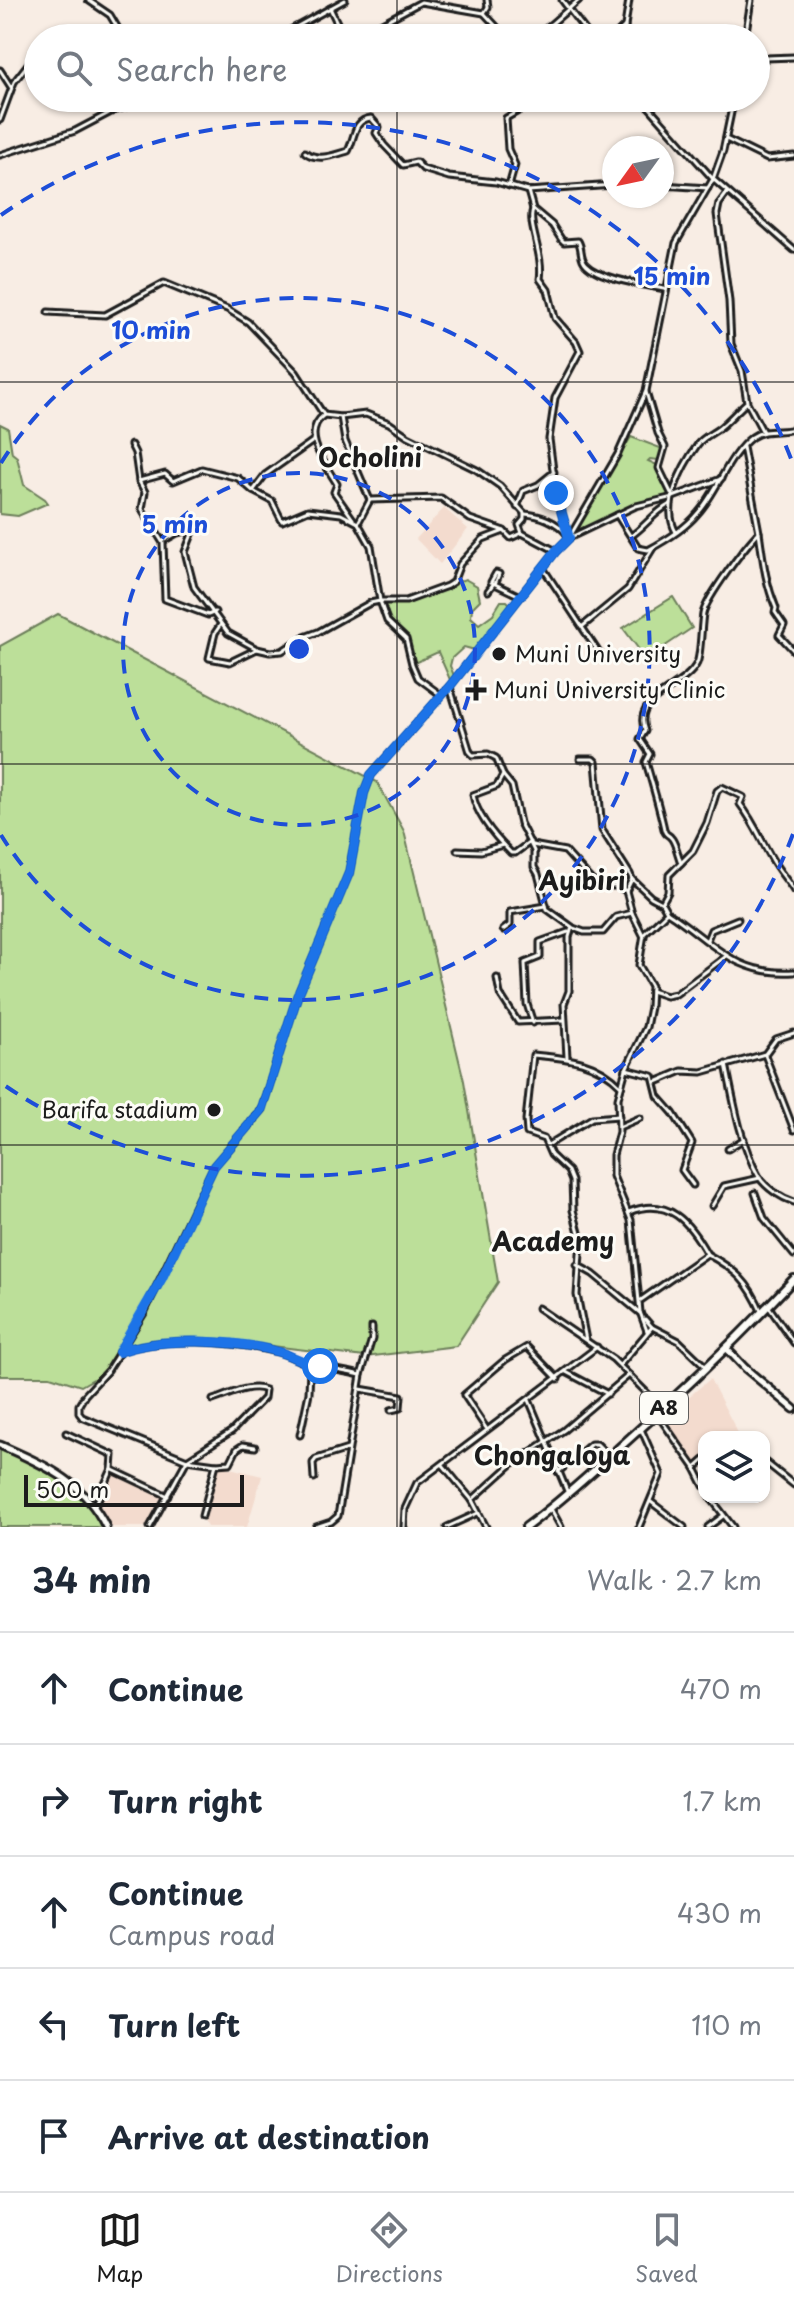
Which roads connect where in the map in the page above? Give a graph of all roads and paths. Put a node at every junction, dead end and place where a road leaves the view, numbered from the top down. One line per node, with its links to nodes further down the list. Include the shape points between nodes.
1 (88, 0): 11 (street)
2 (345, 0): 8 (street)
3 (487, 0): 10 (street)
4 (562, 0): 9 (street)
5 (579, 0): 9 (street)
6 (629, 0): 18 (street)
7 (751, 0): 19 (street)
8 (330, 8): 12 (street); 13 (street)
9 (569, 9): 16 (street); 17 (street)
10 (484, 13): 14 (street, via 421,2); 15 (street)
11 (115, 24)
12 (301, 24)
13 (338, 24)
14 (380, 24)
15 (494, 24)
16 (551, 24)
17 (580, 24)
18 (625, 24)
19 (747, 24)
20 (794, 57): 21 (street)
21 (770, 58)
22 (0, 70): 24 (street)
23 (24, 70): 24 (street)
24 (11, 88): 29 (street)
25 (111, 112): 32 (street, via 75,131)
26 (516, 112): 35 (street, via 506,118 515,165)
27 (653, 112): 34 (street)
28 (731, 112): 30 (street)
29 (0, 120)
30 (726, 139): 33 (street, via 767,159); 34 (street)
31 (305, 152): 35 (street, via 313,158 348,151 359,124 371,118 379,127 380,141 402,165 416,162 449,177)
32 (0, 155)
33 (794, 156)
34 (713, 179): 38 (street); 40 (street)
35 (509, 186): 39 (street)
36 (602, 186): 39 (street)
37 (674, 186): 38 (street)
38 (708, 188): 43 (street, via 676,243)
39 (528, 191): 41 (street)
40 (727, 193): 42 (street); 46 (street, via 717,214 731,344)
41 (533, 209): 43 (street, via 564,242 578,241 583,259 595,270); 54 (street, via 530,222 539,249 540,279 555,318 580,351 555,398 549,439)
42 (794, 250)
43 (664, 289): 45 (street)
44 (48, 312): 47 (street, via 105,315 156,285 170,284 248,322 296,372)
45 (646, 391): 58 (street, via 665,447 659,468); 71 (street, via 618,454)
46 (747, 402): 50 (street); 58 (street, via 697,445)
47 (324, 415): 48 (street); 51 (street, via 317,421)
48 (341, 417): 59 (street, via 345,441); 61 (street, via 366,414 389,423 477,470)
49 (794, 429): 50 (street)
50 (763, 432): 53 (street)
51 (313, 441): 57 (street, via 265,475); 64 (street, via 337,484 334,492)
52 (131, 445): 56 (street)
53 (743, 447): 55 (street); 68 (street)
54 (554, 472): 61 (street, via 523,491); 71 (street)
55 (721, 479): 58 (street); 67 (street, via 698,514)
56 (139, 481): 57 (street, via 165,474 175,481 202,469 242,480); 72 (street, via 145,492 143,511)
57 (253, 491): 64 (street, via 272,501 282,521 308,510)
58 (673, 497): 60 (street); 63 (street)
59 (370, 500): 65 (street); 66 (street, via 441,498 470,519)
60 (670, 504): 67 (street); 70 (street)
61 (517, 507): 62 (street)
62 (524, 513): 69 (street); 71 (street, via 562,527)
63 (617, 515): 70 (street); 71 (street)
64 (353, 520): 65 (street)
65 (358, 523): 78 (street, via 371,546)
66 (504, 531): 69 (street, via 511,538); 78 (street, via 483,539 447,586 406,601)
67 (676, 532): 73 (street)
68 (759, 532): 83 (street, via 768,592 784,625 779,635); 92 (street, via 708,600 695,666 649,703 642,716 645,731 640,739 649,749 650,780 664,829)
69 (522, 533): 74 (street)
70 (630, 537): 73 (street, via 643,551)
71 (569, 538): 74 (street)
72 (163, 541): 79 (street, via 165,599 208,615); 79 (street, via 194,529 185,552 192,583)
73 (653, 548): 81 (street, via 628,589)
74 (556, 551): 75 (street)
75 (543, 567): 77 (street); 84 (street)
76 (488, 591): 77 (street, via 496,573 495,584)
77 (520, 596): 85 (street)
78 (380, 601): 82 (street, via 282,651); 86 (street, via 387,621 406,639 418,678)
79 (215, 612): 80 (street)
80 (221, 624): 82 (street); 82 (street, via 209,658 230,662)
81 (583, 626)
82 (257, 649)
83 (794, 651)
84 (599, 658)
85 (450, 686): 86 (street); 88 (street, via 470,752 493,755)
86 (441, 695): 147 (street, via 374,771 364,793 349,873 297,997 261,1111 214,1166 150,1301)
87 (580, 759): 93 (street, via 596,762 602,830)
88 (503, 775): 89 (street, via 512,786 520,823); 90 (street, via 497,786 473,797)
89 (531, 843): 90 (street, via 512,854); 94 (street, via 565,851 592,881); 97 (street)
90 (503, 845): 91 (street)
91 (457, 850)
92 (681, 863): 95 (street, via 707,823 717,791 724,788 743,797 741,805); 96 (street, via 669,875)
93 (632, 879): 94 (street); 96 (street)
94 (626, 891): 99 (street)
95 (794, 891)
96 (662, 903): 98 (street)
97 (546, 906): 101 (street); 102 (street, via 510,912 510,925)
98 (667, 912): 103 (street); 104 (street)
99 (632, 913): 101 (street, via 616,917 603,932); 103 (street)
100 (738, 919): 104 (street, via 711,930)
101 (571, 929): 109 (street); 110 (street, via 540,942 540,957 525,963)
102 (503, 930)
103 (644, 937): 108 (street, via 639,965)
104 (707, 940): 105 (street)
105 (725, 957): 106 (street, via 746,967); 108 (street, via 676,994)
106 (794, 972)
107 (497, 978): 110 (street, via 499,993 516,1021)
108 (651, 991): 115 (street, via 646,1027)
109 (564, 1020): 110 (street); 113 (street)
110 (533, 1023)
111 (794, 1033): 112 (street, via 776,1039)
112 (765, 1054): 114 (street); 121 (street)
113 (567, 1057): 117 (street, via 592,1064); 123 (street, via 533,1055 527,1133)
114 (726, 1064): 116 (street, via 702,1072 682,1071); 122 (street)
115 (626, 1069): 116 (street, via 652,1075); 117 (street)
116 (656, 1082): 126 (street, via 658,1096 692,1143 682,1170)
117 (621, 1086): 118 (street)
118 (619, 1116): 120 (street); 123 (street, via 592,1118)
119 (640, 1118): 120 (street)
120 (619, 1127): 130 (street, via 613,1176)
121 (794, 1130)
122 (744, 1139): 124 (street); 125 (street)
123 (548, 1145): 133 (street, via 570,1175 581,1240)
124 (728, 1149)
125 (760, 1178): 128 (street); 129 (street, via 724,1186)
126 (693, 1185)
127 (755, 1193): 132 (street, via 764,1218)
128 (794, 1202)
129 (712, 1206)
130 (629, 1212): 131 (street, via 644,1207 677,1214); 135 (street)
131 (707, 1254): 135 (street); 139 (street, via 736,1271)
132 (794, 1255)
133 (577, 1265): 138 (street); 143 (street)
134 (794, 1279): 136 (main road, A8)
135 (640, 1300): 138 (street)
136 (768, 1306): 139 (main road, A8); 144 (street)
137 (538, 1308): 143 (street)
138 (640, 1312): 141 (street); 142 (street)
139 (762, 1313): 146 (main road, A8)
140 (372, 1327): 152 (street)
141 (652, 1327): 142 (street); 150 (street, via 679,1341)
142 (647, 1331): 148 (street)
143 (586, 1340): 145 (street)
144 (794, 1343)
145 (597, 1347): 148 (street); 151 (street)
146 (727, 1349): 150 (main road, A8); 159 (main road)
147 (119, 1352): 149 (street, via 149,1343 222,1345 263,1348); 171 (street, via 85,1395 79,1413)
148 (620, 1365): 153 (street)
149 (314, 1366): 152 (street); 165 (street)
150 (707, 1368): 161 (main road, A8)
151 (566, 1372): 154 (street); 156 (street)
152 (361, 1375): 155 (street)
153 (629, 1375): 156 (street); 161 (street)
154 (558, 1379): 158 (street); 162 (street, via 527,1347 515,1353 464,1395)
155 (360, 1389): 160 (street, via 402,1397 401,1407); 169 (street)
156 (608, 1394): 166 (street)
157 (213, 1400): 171 (street, via 259,1387 265,1390 264,1398 232,1431)
158 (529, 1400): 162 (street); 166 (street)
159 (794, 1409)
160 (391, 1410)
161 (660, 1412): 163 (main road, A8); 176 (street)
162 (486, 1429): 172 (street)
163 (641, 1429): 170 (main road, A8); 185 (street, via 661,1470)
164 (66, 1433): 177 (street, via 109,1452)
165 (300, 1435)
166 (545, 1442): 178 (street); 184 (street)
167 (0, 1445): 187 (main road, via 50,1467)
168 (255, 1447): 173 (street, via 243,1445 230,1463)
169 (348, 1449): 180 (street, via 316,1459); 194 (street, via 338,1516)
170 (610, 1457): 178 (street, via 591,1444); 182 (main road, A8)
171 (187, 1460): 173 (street); 183 (street)
172 (442, 1463): 184 (street); 195 (street, via 411,1492)
173 (216, 1464): 190 (street)
174 (698, 1465): 176 (street)
175 (770, 1466): 181 (street)
176 (695, 1468): 179 (street)
177 (112, 1469): 183 (street); 187 (street)
178 (558, 1472): 182 (street)
179 (698, 1474)
180 (314, 1478)
181 (794, 1485)
182 (569, 1495): 188 (main road, A8)
183 (168, 1496): 193 (street)
184 (472, 1500): 189 (street)
185 (651, 1502): 200 (street); 201 (street)
186 (714, 1503): 191 (street)
187 (95, 1506): 192 (main road)
188 (551, 1509): 198 (main road, A8); 199 (street)
189 (478, 1513): 196 (street); 197 (street)
190 (202, 1516)
191 (723, 1516): 202 (street); 203 (street)
192 (106, 1527)
193 (150, 1527)
194 (316, 1527)
195 (404, 1527)
196 (447, 1527)
197 (486, 1527)
198 (526, 1527)
199 (561, 1527)
200 (639, 1527)
201 (684, 1527)
202 (708, 1527)
203 (733, 1527)

